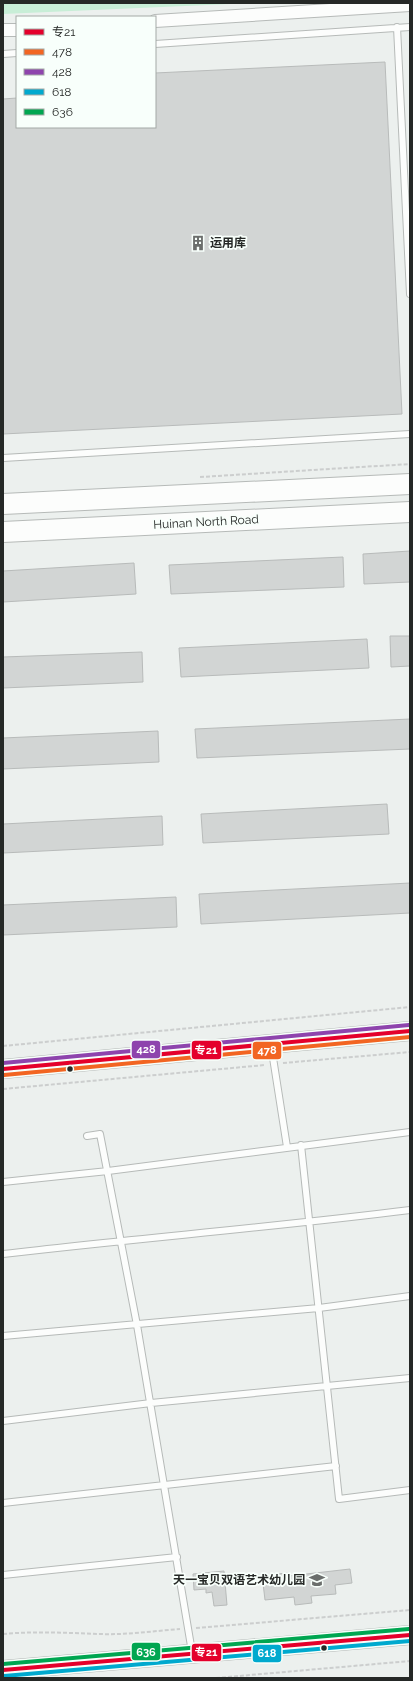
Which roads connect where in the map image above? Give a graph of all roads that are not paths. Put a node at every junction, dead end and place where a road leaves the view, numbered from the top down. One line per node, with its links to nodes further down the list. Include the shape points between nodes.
1 (410, 5): 2 (street)
2 (156, 22)
3 (397, 27): 4 (lane); 7 (lane); 10 (lane)
4 (410, 27)
5 (3, 30): 6 (street)
6 (16, 30)
7 (156, 44)
8 (16, 53): 9 (lane)
9 (3, 54)
10 (410, 294)
11 (410, 434): 12 (lane)
12 (3, 458)
13 (410, 484): 14 (main road)
14 (3, 504)
15 (410, 512): 16 (main road, Huinan North Road)
16 (3, 532)
17 (410, 1031): 18 (street)
18 (271, 1044): 19 (street); 23 (lane)
19 (3, 1069)
20 (410, 1132): 22 (lane)
21 (87, 1136): 24 (lane, via 100,1134)
22 (301, 1145): 23 (lane); 27 (lane)
23 (287, 1146): 24 (lane)
24 (108, 1171): 25 (lane); 28 (lane)
25 (3, 1182)
26 (410, 1210): 27 (lane)
27 (310, 1222): 28 (lane); 31 (lane)
28 (121, 1240): 29 (lane); 32 (lane)
29 (3, 1254)
30 (410, 1296): 31 (lane)
31 (319, 1308): 32 (lane); 35 (lane)
32 (137, 1325): 33 (lane); 36 (lane)
33 (3, 1336)
34 (410, 1378): 35 (lane)
35 (327, 1386): 36 (lane); 38 (lane)
36 (151, 1403): 37 (lane); 39 (lane)
37 (3, 1421)
38 (336, 1466): 39 (lane); 40 (lane, via 339,1498)
39 (164, 1484): 41 (lane); 42 (lane)
40 (410, 1490)
41 (3, 1503)
42 (177, 1557): 43 (lane); 45 (lane)
43 (3, 1575)
44 (410, 1635): 45 (street)
45 (193, 1654): 46 (street)
46 (3, 1670)

